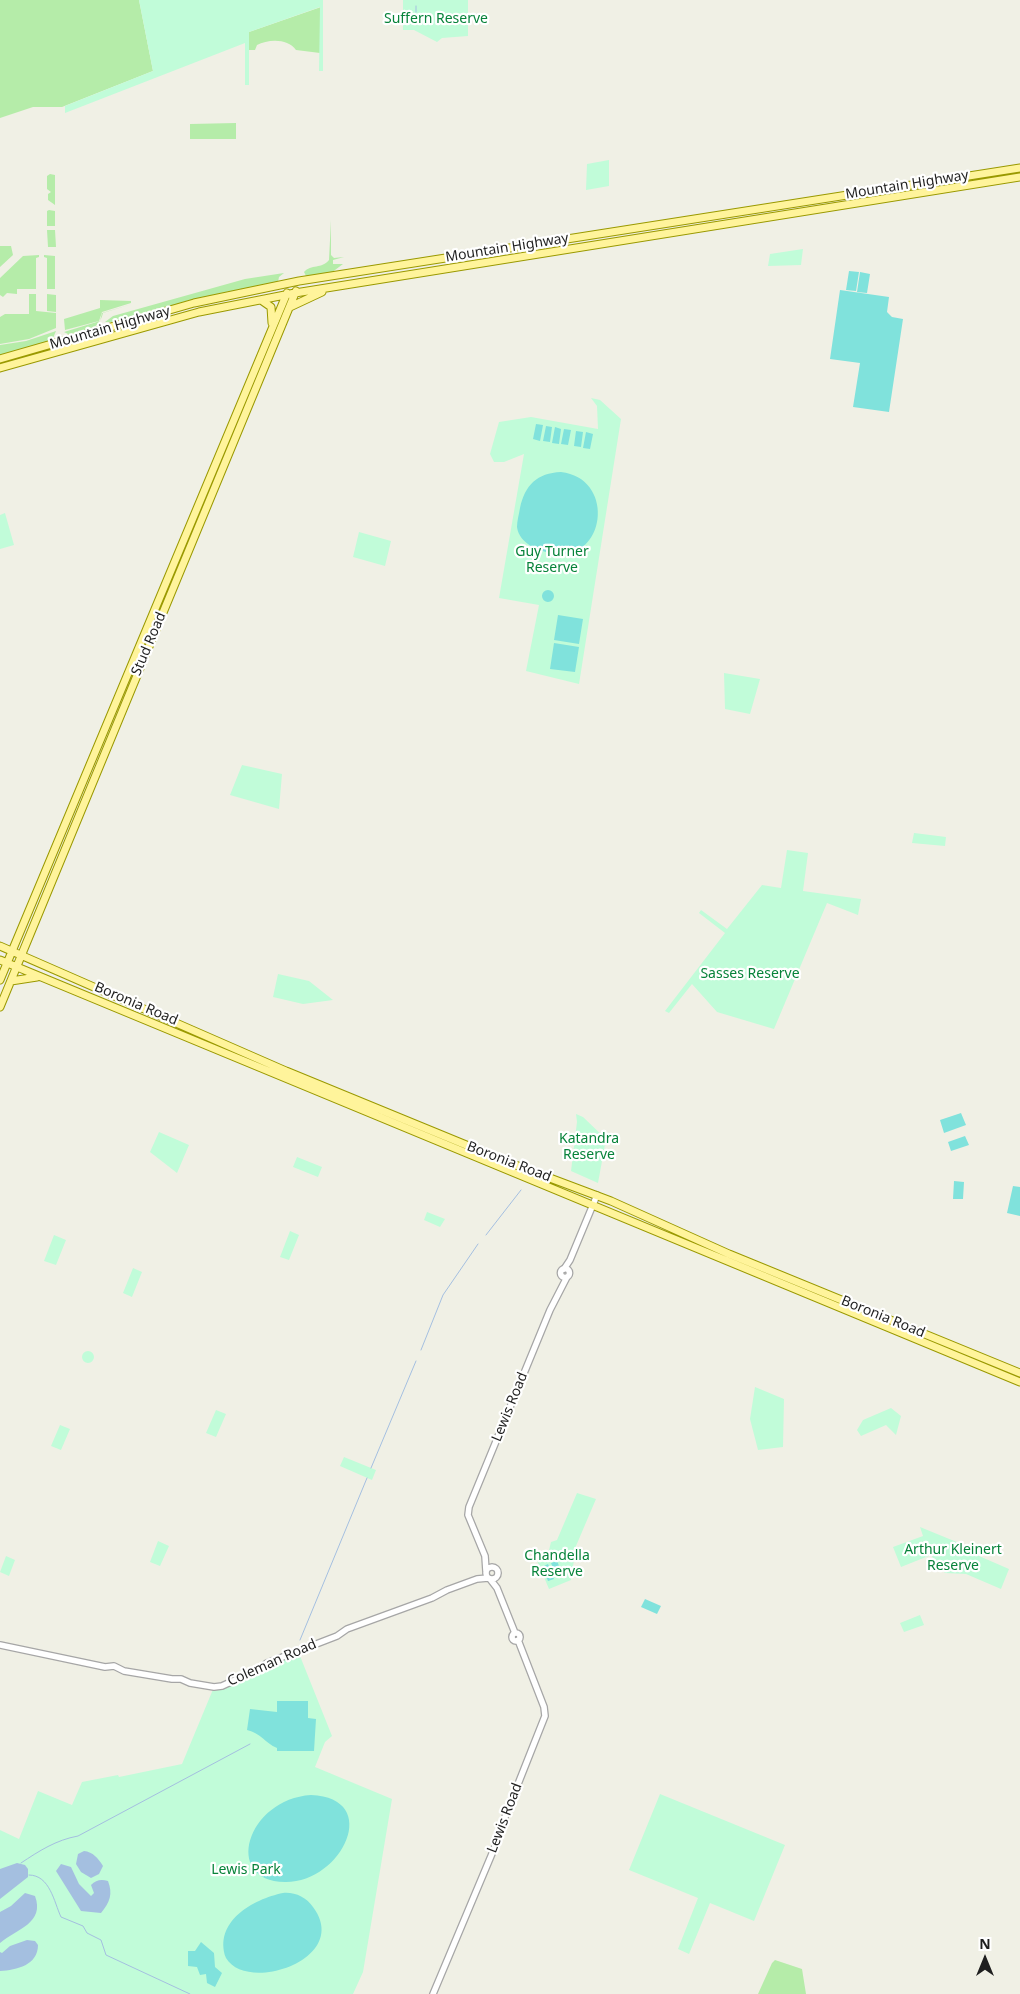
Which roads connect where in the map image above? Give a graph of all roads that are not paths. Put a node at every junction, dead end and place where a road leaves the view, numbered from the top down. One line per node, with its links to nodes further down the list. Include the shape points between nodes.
1 (1020, 168): 3 (main road, Mountain Highway)
2 (1020, 178): 5 (main road, Mountain Highway)
3 (299, 281): 4 (main road, Mountain Highway); 6 (main road, Stud Road)
4 (291, 283): 7 (main road, Stud Road); 9 (main road, Mountain Highway)
5 (346, 284): 6 (main road, Mountain Highway); 11 (main road)
6 (295, 293): 7 (main road, Mountain Highway); 11 (main road, Stud Road)
7 (286, 295): 8 (main road, Mountain Highway); 12 (main road, Stud Road)
8 (260, 300): 10 (main road, Mountain Highway); 12 (main road, via 269,304 272,310)
9 (194, 303): 10 (main road, via 214,302); 13 (main road, Mountain Highway)
10 (223, 307): 14 (main road, Mountain Highway)
11 (290, 307): 15 (main road, Stud Road)
12 (271, 331): 16 (main road, Stud Road)
13 (60, 343): 14 (main road); 17 (main road, Mountain Highway)
14 (62, 350): 18 (main road, Mountain Highway)
15 (271, 351): 16 (main road); 19 (main road, Stud Road)
16 (260, 358): 20 (main road, Stud Road)
17 (0, 359)
18 (0, 368)
19 (243, 420): 20 (main road, via 234,427); 22 (main road, Stud Road)
20 (225, 442): 21 (main road, Stud Road)
21 (185, 537): 22 (main road); 23 (main road, Stud Road)
22 (193, 540): 24 (main road, Stud Road)
23 (176, 559): 24 (main road); 26 (main road, Stud Road)
24 (184, 562): 27 (main road, Stud Road)
25 (0, 946): 26 (main road, Boronia Road)
26 (12, 952): 27 (main road, Boronia Road); 29 (main road, Stud Road)
27 (22, 956): 30 (main road, Stud Road); 35 (main road, Boronia Road, via 286,1071)
28 (0, 960): 29 (main road, Boronia Road)
29 (8, 963): 30 (main road, Boronia Road); 32 (main road, Stud Road)
30 (17, 966): 31 (main road, Boronia Road); 33 (main road, Stud Road)
31 (42, 977): 33 (main road, via 21,977); 36 (main road, Boronia Road)
32 (0, 980)
33 (11, 981): 34 (main road, Stud Road)
34 (0, 1008)
35 (597, 1195): 36 (street, Lewis Road); 37 (main road, Boronia Road, via 729,1254)
36 (593, 1206): 38 (main road, Boronia Road); 39 (street, Lewis Road, via 468,1508)
37 (1020, 1373)
38 (1020, 1382)
39 (485, 1556): 40 (street, Lewis Road); 41 (street, Lewis Road)
40 (494, 1568): 41 (street, via 488,1568); 42 (street, Lewis Road)
41 (487, 1575): 42 (street); 43 (street); 44 (street, Coleman Road, via 346,1629 220,1687)
42 (497, 1575): 43 (street)
43 (497, 1588): 45 (street, Lewis Road, via 515,1633 520,1636 518,1640 544,1707 544,1719)
44 (0, 1646)
45 (433, 1994)

